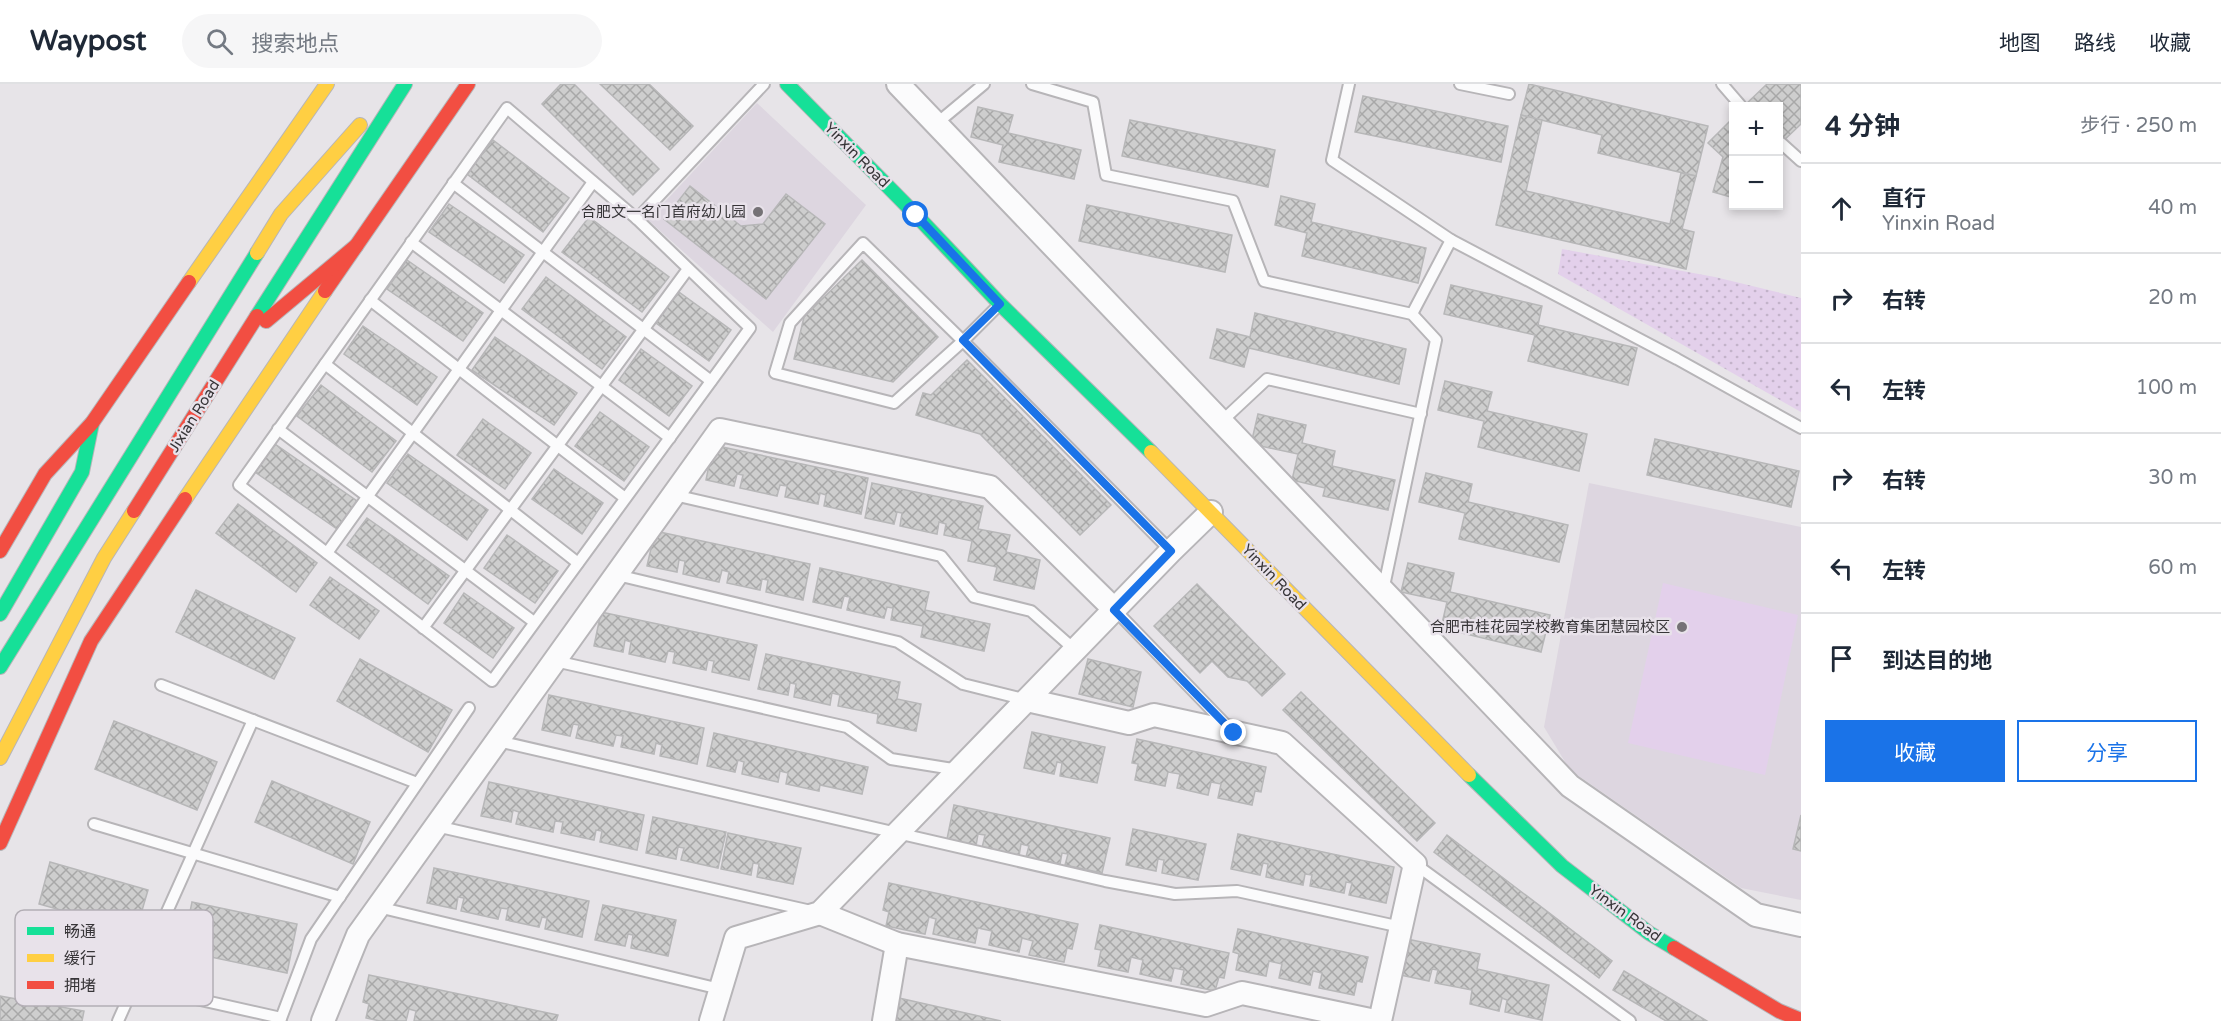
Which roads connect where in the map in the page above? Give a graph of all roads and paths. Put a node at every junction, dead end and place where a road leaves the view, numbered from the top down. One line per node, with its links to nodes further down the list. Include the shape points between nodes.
1 (327, 84): 39 (main road)
2 (397, 84): 63 (main road, via 281,214)
3 (405, 84): 32 (main road, Jixian Road)
4 (468, 84): 23 (main road)
5 (764, 84): 20 (lane)
6 (787, 84): 27 (main road, Yinxin Road)
7 (898, 84): 15 (street)
8 (984, 84): 15 (lane)
9 (1032, 84): 29 (lane, via 1093,102 1106,174 1233,201 1264,281)
10 (1349, 84): 21 (lane, via 1332,160)
11 (1460, 84): 13 (lane)
12 (1722, 84): 14 (lane)
13 (1509, 94)
14 (1738, 102)
15 (936, 125): 38 (street)
16 (1783, 145): 17 (lane)
17 (1801, 161)
18 (593, 182): 19 (lane, via 507,108); 20 (lane); 24 (lane)
19 (453, 183): 22 (lane); 24 (lane)
20 (637, 219): 25 (lane)
21 (1451, 240): 29 (lane); 40 (lane)
22 (411, 242): 26 (lane); 28 (lane)
23 (356, 246): 32 (main road); 76 (main road, via 91,641)
24 (543, 252): 28 (lane); 30 (lane)
25 (688, 269): 30 (lane); 35 (lane, via 750,328)
26 (370, 300): 33 (lane); 34 (lane)
27 (1000, 304): 31 (lane); 49 (main road, Yinxin Road)
28 (501, 310): 34 (lane); 36 (lane)
29 (1412, 314): 37 (lane, via 1436,340)
30 (643, 329): 35 (lane); 36 (lane)
31 (963, 340): 31 (lane, via 894,403 775,373 789,323 863,243); 51 (lane)
32 (242, 342): 70 (main road, Jixian Road, via 104,558)
33 (325, 364): 41 (lane); 42 (lane)
34 (459, 369): 42 (lane); 44 (lane)
35 (711, 381): 43 (lane)
36 (601, 386): 43 (lane); 44 (lane)
37 (1420, 414): 38 (lane, via 1267,379); 56 (lane)
38 (1221, 422): 56 (street)
39 (92, 423): 50 (main road, via 45,474); 58 (main road, via 82,472)
40 (1801, 428)
41 (278, 429): 46 (lane); 52 (lane, via 239,485)
42 (413, 434): 46 (lane); 48 (lane)
43 (670, 438): 47 (lane)
44 (558, 446): 47 (lane); 48 (lane)
45 (674, 495): 55 (street); 57 (street, via 720,430 990,487); 61 (lane, via 941,556 974,597 1031,611)
46 (368, 496): 52 (lane); 54 (lane)
47 (626, 498): 53 (lane)
48 (510, 510): 53 (lane); 54 (lane)
49 (1211, 512): 51 (street); 90 (main road, Yinxin Road, via 1562,866 1649,933 1779,1011)
50 (0, 551)
51 (1171, 551): 57 (street)
52 (327, 553): 60 (lane)
53 (578, 563): 59 (lane)
54 (465, 570): 59 (lane); 60 (lane)
55 (617, 575): 62 (street); 65 (lane, via 898,642 963,684)
56 (1383, 591): 83 (street, via 1570,786 1756,915)
57 (1114, 610): 61 (street); 68 (lane)
58 (0, 614)
59 (534, 622): 60 (lane, via 492,681)
60 (423, 628)
61 (1075, 650): 65 (street)
62 (555, 661): 69 (street); 71 (lane, via 847,728 891,759)
63 (0, 667)
64 (161, 685): 67 (lane)
65 (1027, 700): 68 (street, via 1130,723 1154,715); 71 (street)
66 (469, 708): 72 (lane)
67 (253, 720): 72 (lane); 77 (lane)
68 (1234, 733): 78 (street, via 1282,743)
69 (497, 741): 74 (street); 75 (lane)
70 (0, 758)
71 (959, 770): 75 (street)
72 (417, 783): 79 (lane)
73 (94, 824): 77 (lane)
74 (436, 826): 80 (street); 82 (lane)
75 (898, 834): 82 (street); 84 (lane, via 1175,894 1237,891)
76 (0, 843)
77 (193, 853): 79 (lane); 81 (lane)
78 (1415, 864): 84 (street); 97 (lane)
79 (340, 897): 89 (lane, via 311,939)
80 (378, 907): 86 (lane); 92 (street, via 358,935)
81 (168, 910)
82 (820, 914): 85 (street); 86 (street, via 736,938)
83 (1801, 925)
84 (1401, 927): 96 (street)
85 (897, 944): 94 (street); 95 (street, via 1206,1005 1242,993)
86 (720, 989): 93 (street)
87 (213, 1004): 89 (lane)
88 (125, 1006): 91 (lane)
89 (280, 1020)
90 (1801, 1020)
91 (118, 1021)
92 (323, 1021)
93 (711, 1021)
94 (884, 1021)
95 (1375, 1021)
96 (1380, 1021)
97 (1630, 1021)

